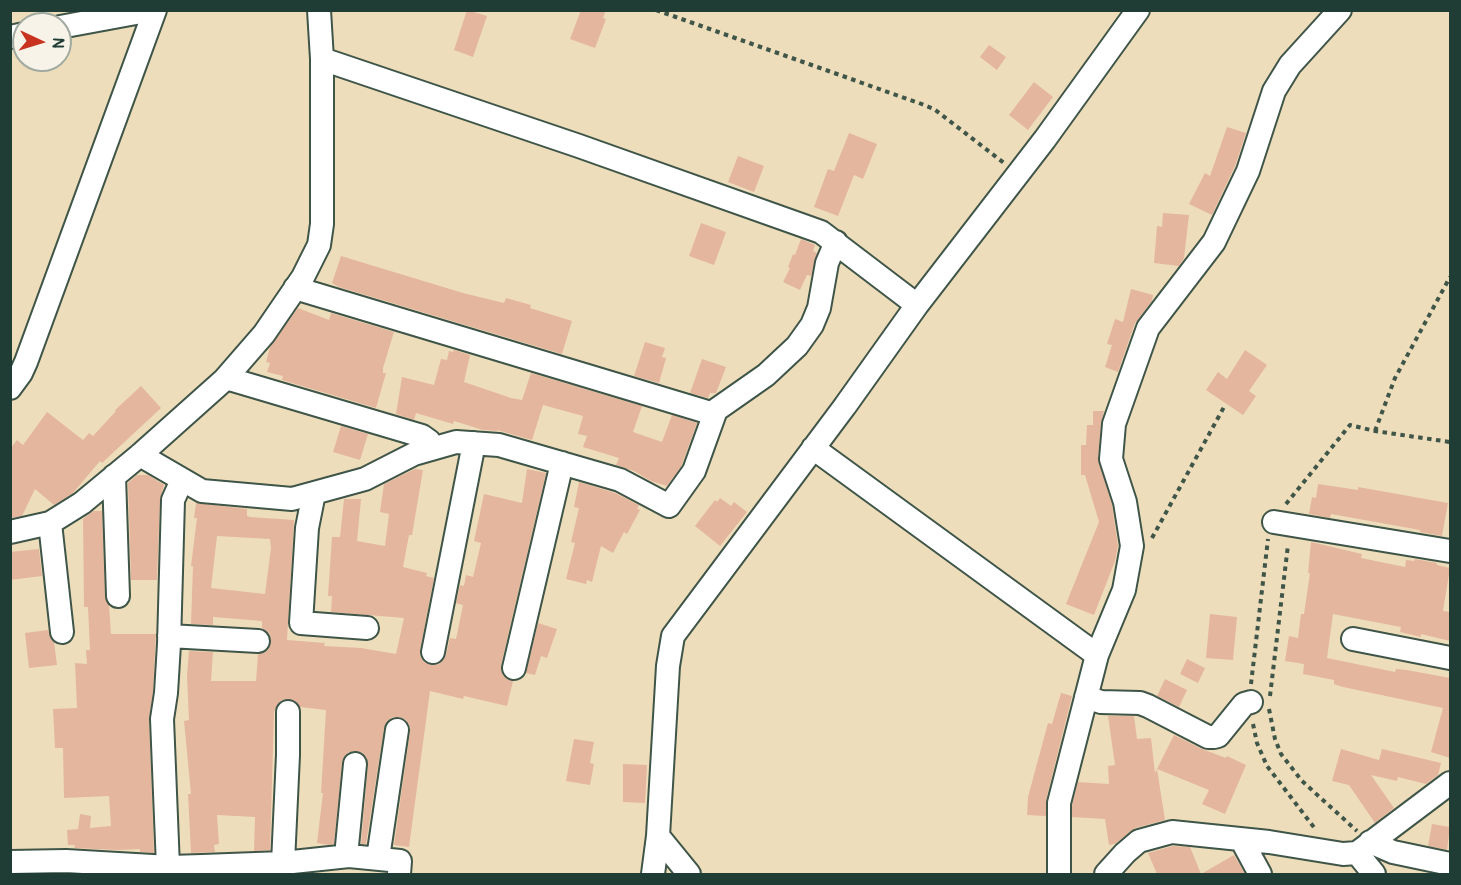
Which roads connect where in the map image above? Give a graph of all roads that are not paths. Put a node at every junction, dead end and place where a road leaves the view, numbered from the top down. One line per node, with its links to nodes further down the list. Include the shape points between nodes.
1 (153, 10): 5 (street); 11 (street, via 26,362)
2 (319, 10): 6 (street)
3 (1138, 10): 9 (street, via 1019,174)
4 (1340, 10): 32 (street, via 1290,65 1274,92 1248,171 1214,242 1148,328 1114,424 1112,459 1125,502 1132,546 1124,590)
5 (72, 25)
6 (322, 59): 7 (street, via 821,232); 8 (street, via 319,245)
7 (836, 242): 9 (street); 12 (street, via 812,325 766,375)
8 (295, 288): 10 (street, via 264,334); 12 (street)
9 (916, 305): 15 (street)
10 (226, 378): 14 (street, via 422,436); 16 (street)
11 (10, 387)
12 (714, 414): 17 (street, via 694,471 669,506 620,480)
13 (474, 443): 14 (street, via 456,441); 17 (street, via 499,444); 31 (street)
14 (433, 448): 20 (street, via 414,453 365,479)
15 (813, 448): 32 (street); 41 (street, via 673,636)
16 (140, 455): 18 (street); 19 (street)
17 (562, 463): 34 (street)
18 (114, 476): 22 (street); 25 (street)
19 (182, 480): 20 (street, via 202,491 292,499); 28 (street, via 173,500)
20 (314, 493): 26 (street, via 307,528 301,623)
21 (1274, 522): 24 (street)
22 (50, 523): 23 (street); 27 (street)
23 (10, 532)
24 (1450, 551)
25 (118, 596)
26 (368, 628)
27 (62, 632)
28 (169, 636): 30 (street); 49 (street)
29 (1353, 639): 33 (street)
30 (258, 640)
31 (433, 651)
32 (1097, 655): 35 (street)
33 (1450, 658)
34 (514, 668)
35 (1086, 697): 36 (street, via 1101,702 1140,703 1208,737 1218,736 1244,704); 54 (street, via 1059,803)
36 (1251, 702)
37 (288, 712): 48 (street, via 288,755)
38 (397, 730): 45 (street)
39 (355, 764): 44 (street)
40 (1450, 783): 43 (street)
41 (658, 836): 52 (street); 53 (street)
42 (1241, 839): 43 (street, via 1343,854); 55 (street, via 1181,832 1146,838); 56 (street)
43 (1364, 848): 47 (street, via 1381,848); 57 (street)
44 (346, 856): 45 (street); 48 (street)
45 (378, 858): 51 (street, via 400,861)
46 (10, 862): 49 (street, via 66,861)
47 (1450, 864)
48 (275, 867): 50 (street)
49 (154, 869): 50 (street)
50 (192, 870)
51 (399, 874)
52 (653, 874)
53 (689, 874)
54 (1059, 874)
55 (1106, 874)
56 (1260, 874)
57 (1374, 874)

